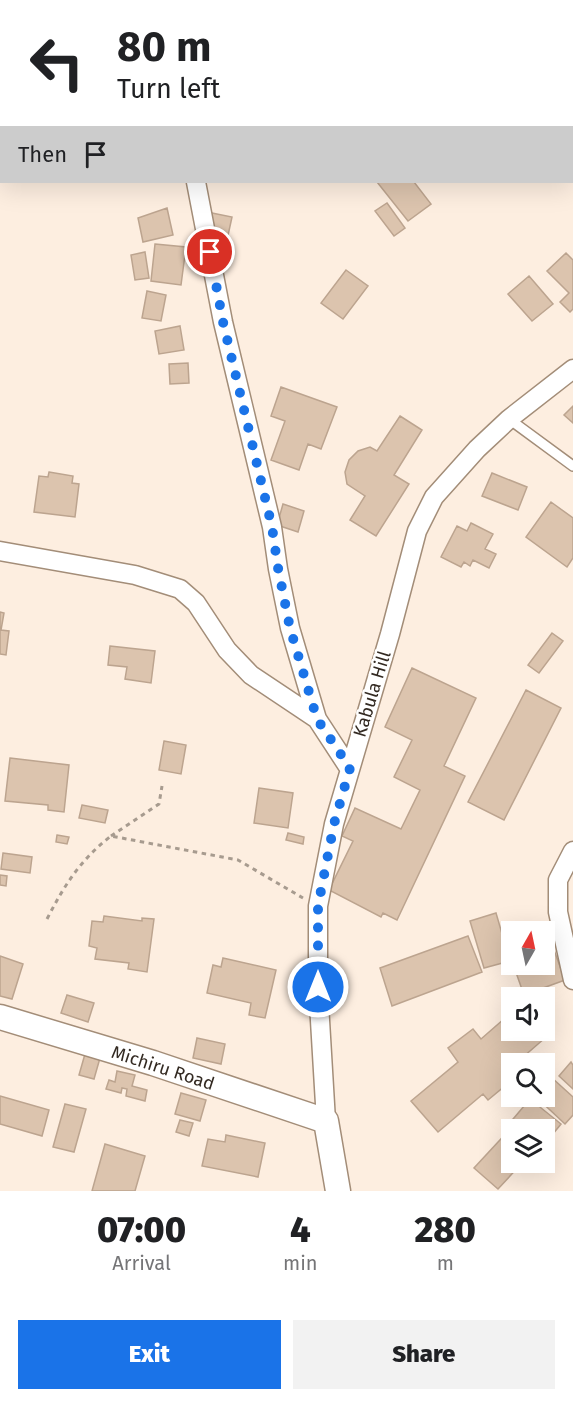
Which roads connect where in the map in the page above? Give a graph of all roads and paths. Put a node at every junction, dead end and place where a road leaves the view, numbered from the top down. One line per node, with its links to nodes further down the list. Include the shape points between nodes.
1 (196, 183): 6 (street, via 223,322 272,527 290,628)
2 (573, 369): 3 (street, Kabula Hill)
3 (509, 419): 4 (lane); 7 (street, Kabula Hill, via 434,497 425,513)
4 (573, 466)
5 (0, 550): 6 (street, via 135,575 180,589 196,603 227,650 251,675)
6 (317, 719): 7 (street)
7 (350, 768): 11 (street, Kabula Hill)
8 (162, 786): 9 (path, via 159,804)
9 (111, 836): 11 (path, via 238,860); 12 (path, via 67,882)
10 (573, 851): 13 (street, via 558,880 558,912)
11 (318, 906): 15 (street, Kabula Hill, via 318,987)
12 (46, 919)
13 (573, 980)
14 (0, 1017): 15 (street, Michiru Road)
15 (326, 1121): 16 (street, Kabula Hill)
16 (338, 1191)

